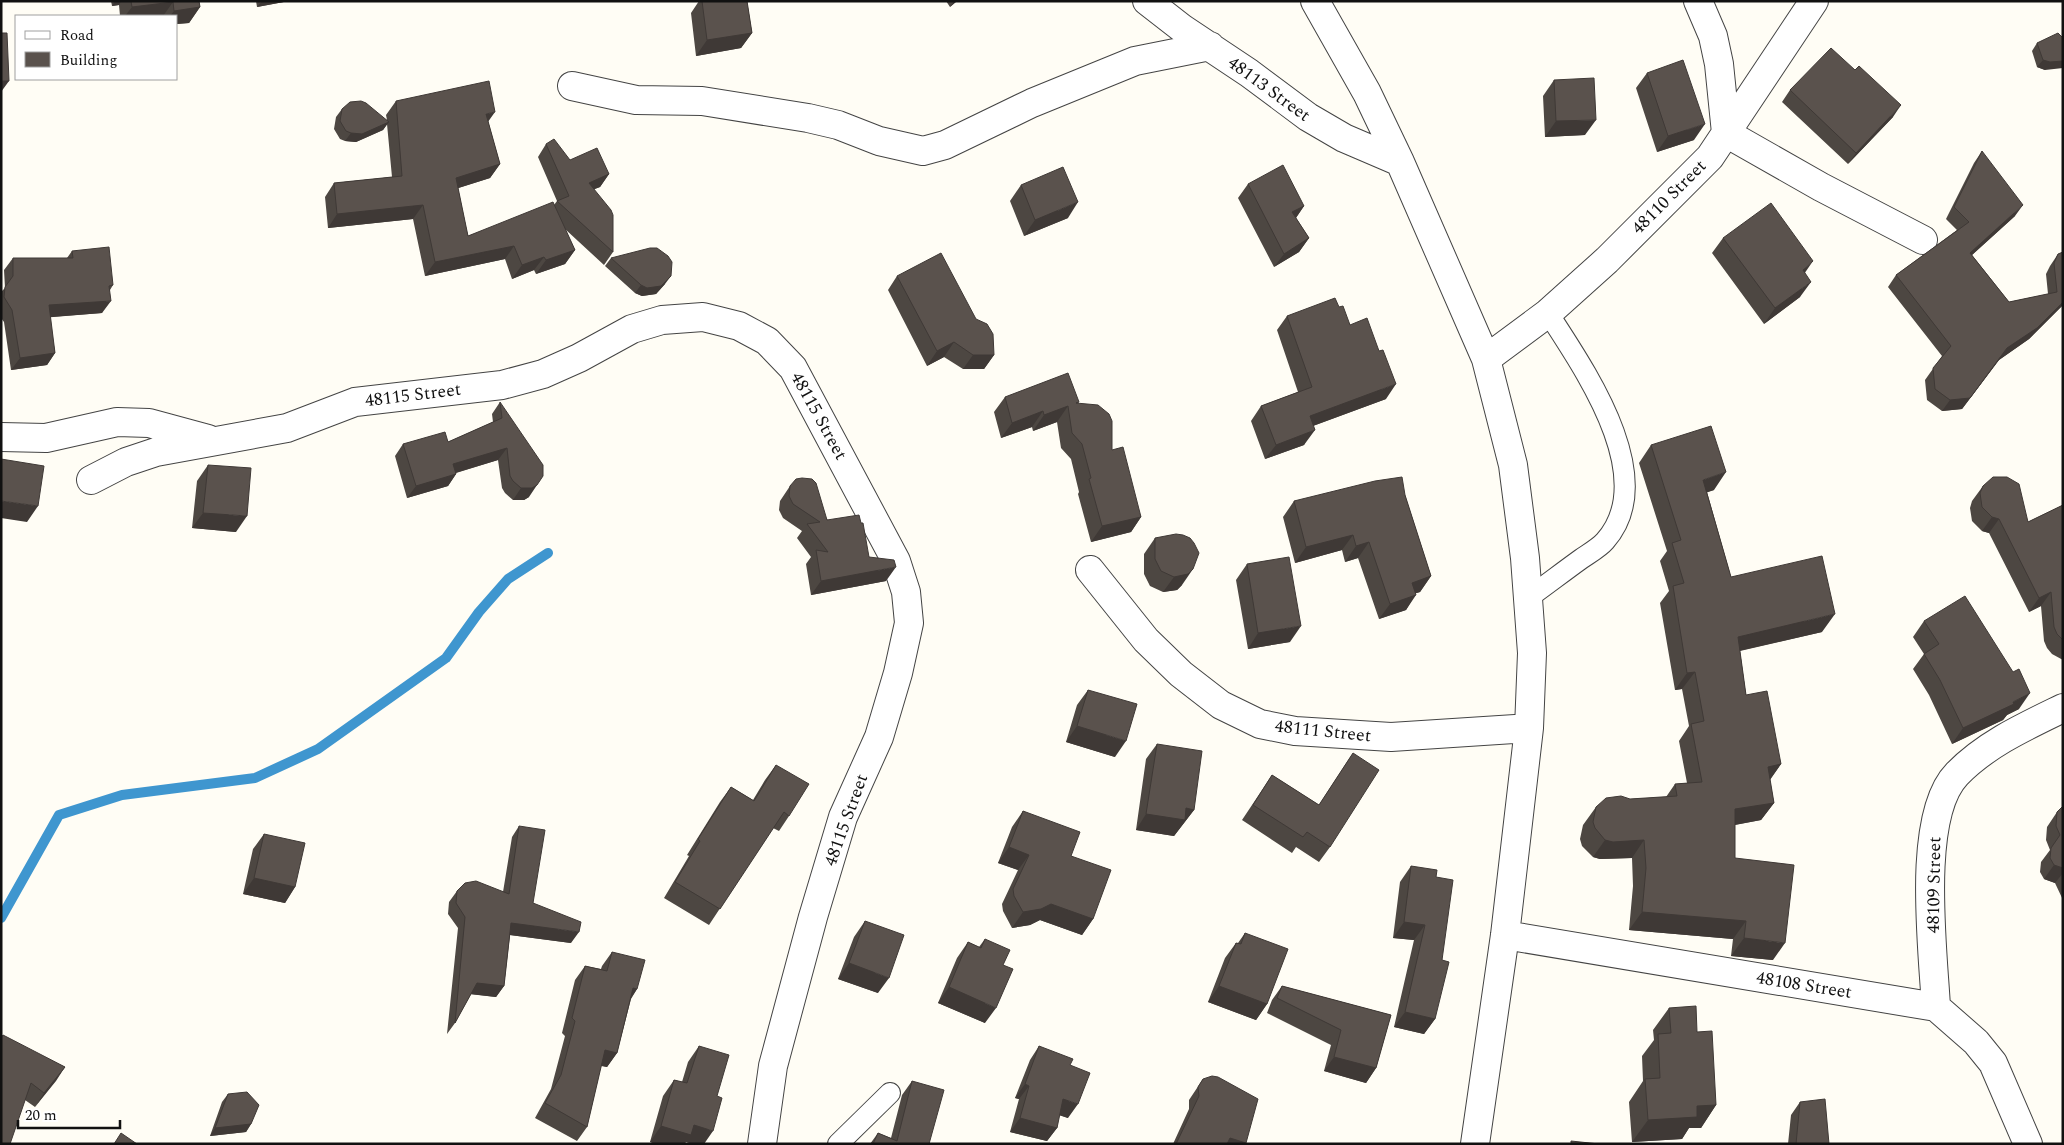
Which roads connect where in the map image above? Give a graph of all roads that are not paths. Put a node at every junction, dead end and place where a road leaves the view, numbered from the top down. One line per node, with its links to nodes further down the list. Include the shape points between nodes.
1 (1147, 1): 5 (street, 48113 Street)
2 (1316, 1): 8 (street, via 1367,93)
3 (1698, 1): 7 (street, via 1713,36)
4 (1814, 1): 7 (street, 48110 Street)
5 (1210, 46): 6 (street, via 1135,61 1032,103 945,145 923,151 879,141 838,125 808,118 702,101 636,100); 8 (street, 48113 Street, via 1308,117 1344,138)
6 (572, 86)
7 (1726, 133): 9 (street); 10 (street, 48110 Street, via 1710,157 1607,260)
8 (1400, 162): 11 (street)
9 (1924, 240)
10 (1548, 313): 11 (street, 48110 Street); 16 (lane, via 1590,378 1618,441 1626,489 1621,517 1604,542)
11 (1486, 359): 16 (street, via 1512,465)
12 (1, 437): 13 (street, via 46,438 117,422 149,423)
13 (215, 440): 14 (street, 48115 Street, via 156,452 126,462); 22 (street, 48115 Street, via 288,428 356,402 502,385 544,374 632,329 662,320 703,318 738,326 767,341 793,368 896,561 906,592 909,623 879,737 844,817 812,917 773,1066)
14 (91, 480)
15 (1090, 570): 18 (street, 48111 Street, via 1146,640 1181,674 1221,704 1260,724 1295,731 1391,737)
16 (1528, 598): 18 (street, via 1532,653)
17 (2063, 708): 20 (street, 48109 Street, via 1977,755 1956,775 1941,799 1934,829 1930,876)
18 (1529, 728): 19 (street)
19 (1505, 935): 20 (street, 48108 Street); 24 (street)
20 (1936, 1007): 25 (street, via 1976,1042 1993,1063)
21 (890, 1093): 23 (lane)
22 (762, 1144)
23 (838, 1144)
24 (1475, 1144)
25 (2028, 1144)

